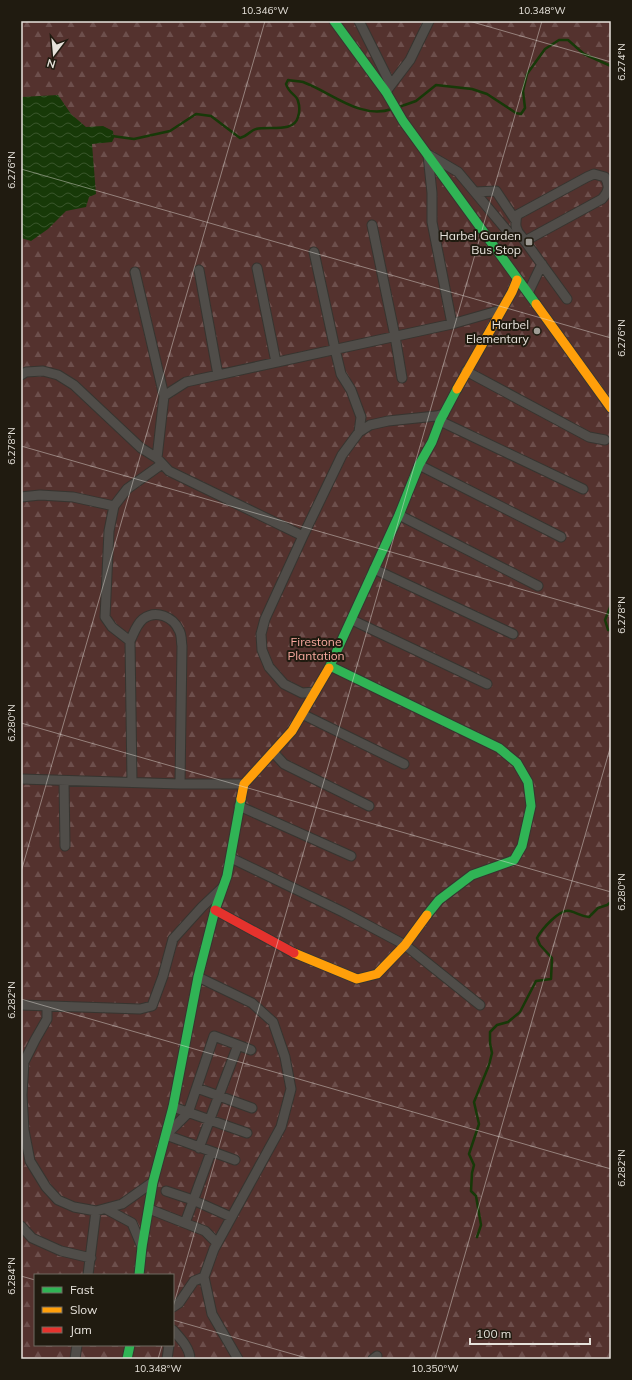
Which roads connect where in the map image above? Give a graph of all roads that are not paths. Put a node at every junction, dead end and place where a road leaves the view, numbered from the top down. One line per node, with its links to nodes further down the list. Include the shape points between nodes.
1 (334, 21): 4 (street)
2 (359, 21): 4 (street)
3 (429, 21): 4 (street, via 410,60)
4 (388, 90): 5 (street, via 403,121)
5 (428, 154): 6 (street, via 458,172); 15 (street); 19 (street, via 432,222)
6 (475, 192): 7 (street, via 496,191); 9 (street, via 509,233)
7 (516, 221): 9 (street, via 517,232); 9 (street, via 517,215 594,174 605,178 609,185 608,192 602,199)
8 (372, 224): 20 (street)
9 (523, 239): 11 (street)
10 (314, 252): 21 (street)
11 (542, 264): 16 (street); 17 (street)
12 (257, 268): 22 (street)
13 (200, 270): 25 (street)
14 (135, 272): 27 (street)
15 (517, 280): 16 (street); 18 (street)
16 (528, 293): 28 (street)
17 (567, 299)
18 (501, 310): 19 (street); 23 (street)
19 (452, 324): 20 (street)
20 (395, 336): 21 (street); 26 (street)
21 (335, 350): 22 (street); 30 (street, via 341,374 351,390 360,417)
22 (276, 362): 25 (street)
23 (466, 371): 29 (street); 31 (street, via 589,437)
24 (21, 375): 32 (street, via 26,372 42,371 58,375 74,385 141,448)
25 (218, 375): 27 (street, via 186,382)
26 (402, 378)
27 (164, 396): 32 (street)
28 (611, 408)
29 (442, 418): 30 (street, via 436,416 388,421 370,425); 33 (street); 34 (street)
30 (360, 432): 38 (street, via 342,455)
31 (605, 440)
32 (159, 461): 36 (street, via 127,490); 38 (street, via 169,470)
33 (419, 465): 37 (street); 39 (street)
34 (583, 489)
35 (21, 497): 36 (street, via 73,497)
36 (114, 506): 44 (street, via 109,531 105,617 112,627)
37 (398, 515): 40 (street); 41 (street)
38 (303, 536): 47 (street, via 265,619 261,634 262,650 269,667 284,684 302,693)
39 (561, 537)
40 (374, 569): 42 (street); 43 (street)
41 (538, 586)
42 (352, 620): 45 (street); 46 (street)
43 (513, 634)
44 (130, 641): 53 (street); 54 (street, via 136,627 143,619 152,615 164,615 174,621 180,632)
45 (330, 666): 47 (street); 63 (street, via 499,748 517,763 528,782 531,806 522,846 514,860 472,875 439,900)
46 (487, 684)
47 (315, 692): 48 (street)
48 (302, 714): 49 (street, via 292,731); 50 (street)
49 (273, 752): 55 (street); 57 (street, via 284,764)
50 (404, 764)
51 (21, 780): 52 (street)
52 (64, 781): 53 (street); 58 (street)
53 (132, 782): 54 (street)
54 (180, 784): 55 (street)
55 (244, 784): 56 (street)
56 (239, 806): 59 (street); 60 (street)
57 (369, 806)
58 (65, 846)
59 (351, 856)
60 (231, 858): 61 (street); 63 (street)
61 (222, 888): 62 (street); 67 (street, via 172,938 163,976 152,1006 140,1009)
62 (215, 910): 63 (street, via 301,957 357,979 377,974); 64 (street)
63 (405, 945): 66 (street)
64 (198, 976): 73 (street); 89 (street, via 252,1004 273,1022 291,1089 280,1127)
65 (21, 1005): 67 (street)
66 (480, 1005)
67 (47, 1006): 70 (street, via 47,1019 24,1062)
68 (238, 1045): 69 (street); 71 (street, via 214,1036); 72 (street)
69 (251, 1050)
70 (22, 1081): 74 (street)
71 (197, 1088): 72 (street); 76 (street)
72 (219, 1096): 75 (street); 77 (street)
73 (172, 1107): 76 (street); 79 (street)
74 (22, 1108): 88 (street, via 30,1161 46,1187 58,1200 74,1207)
75 (252, 1108)
76 (188, 1113): 77 (street); 79 (street)
77 (210, 1120): 78 (street); 80 (street)
78 (247, 1133)
79 (166, 1135): 80 (street); 83 (street)
80 (199, 1148): 81 (street)
81 (211, 1152): 82 (street); 85 (street)
82 (235, 1160)
83 (154, 1182): 86 (street, via 122,1204); 87 (street)
84 (166, 1191): 85 (street)
85 (193, 1200): 89 (street); 90 (street)
86 (106, 1209): 88 (street); 93 (street, via 132,1223)
87 (149, 1209): 90 (street); 93 (street)
88 (96, 1211): 94 (street)
89 (231, 1217): 92 (street)
90 (185, 1223): 92 (street, via 205,1230)
91 (21, 1226): 94 (street, via 32,1238 61,1251)
92 (217, 1243): 97 (street)
93 (142, 1247): 96 (street)
94 (91, 1258): 95 (street)
95 (88, 1274)
96 (139, 1274)
97 (204, 1277): 98 (street, via 194,1281); 107 (street, via 212,1314)
98 (174, 1306)
99 (174, 1331): 106 (street, via 186,1345)
100 (77, 1346): 103 (street)
101 (130, 1346): 104 (street)
102 (169, 1346): 105 (street)
103 (75, 1359)
104 (127, 1359)
105 (167, 1359)
106 (190, 1359)
107 (238, 1359)

